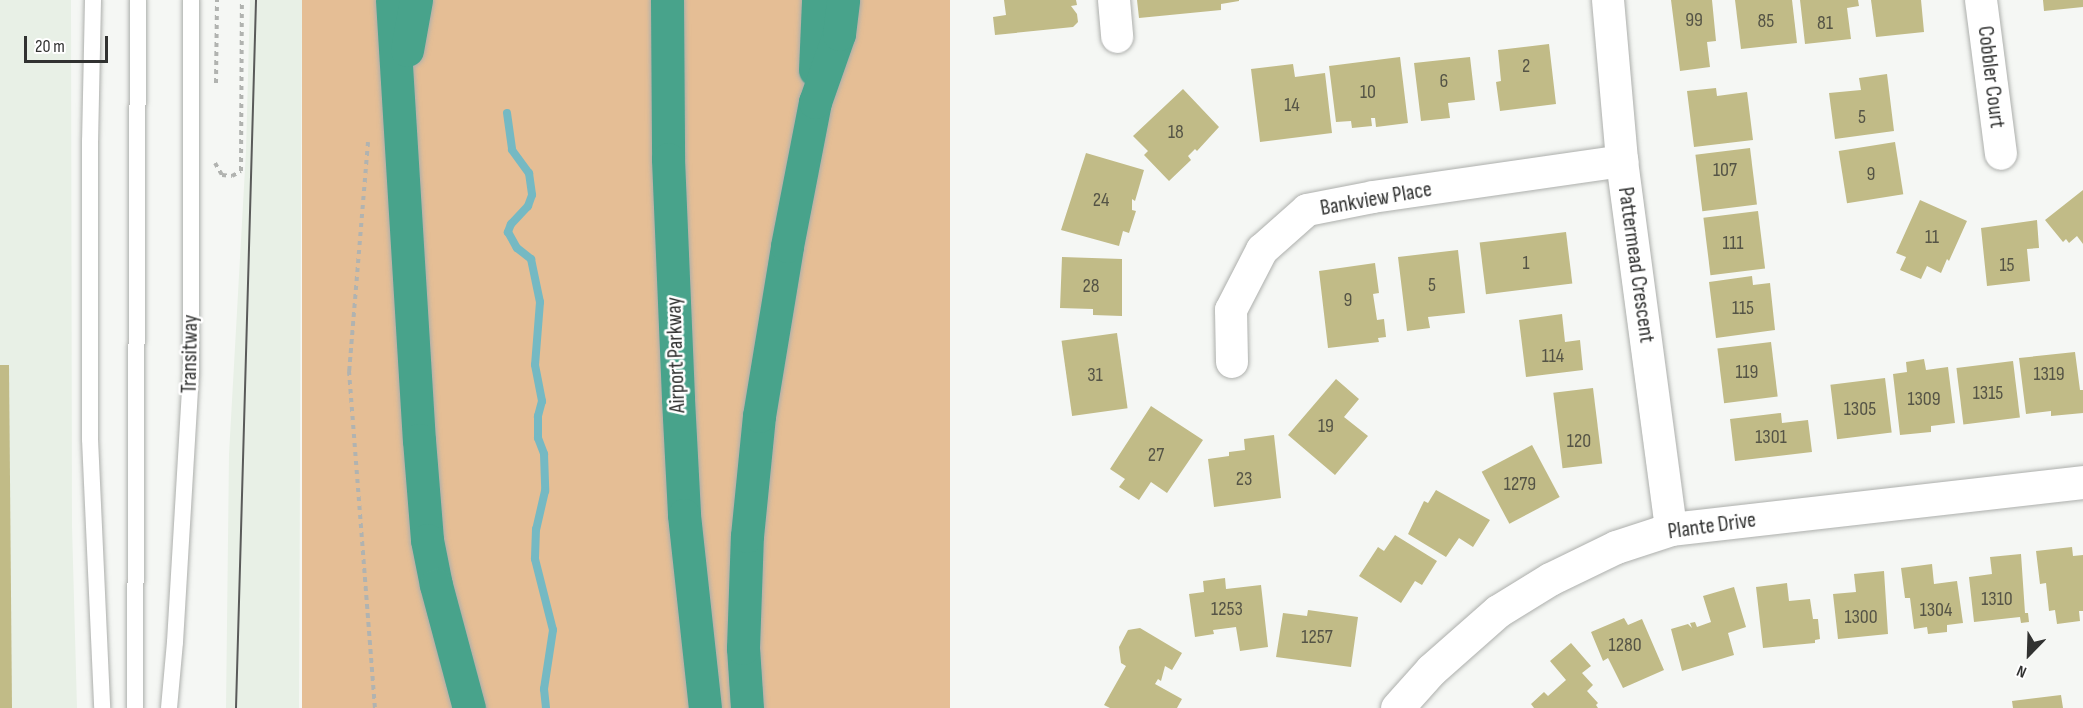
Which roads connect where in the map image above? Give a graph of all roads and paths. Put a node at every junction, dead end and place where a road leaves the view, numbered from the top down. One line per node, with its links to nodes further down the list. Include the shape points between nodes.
1 (93, 0): 23 (lane, via 90,439)
2 (138, 0): 24 (lane)
3 (190, 0): 25 (lane, Transitway, via 191,373)
4 (242, 0): 19 (path, via 241,171 229,177 222,175)
5 (392, 0): 16 (highway)
6 (416, 0): 16 (highway, via 406,51)
7 (668, 0): 28 (highway, Airport Parkway, via 668,159 679,434)
8 (818, 0): 14 (highway)
9 (843, 0): 14 (highway, via 839,34)
10 (1114, 0): 13 (street)
11 (1608, 0): 18 (street, Pattermead Crescent)
12 (1981, 0): 17 (street, Cobbler Court)
13 (1117, 37)
14 (814, 102): 29 (highway, via 785,256 755,453 743,648)
15 (369, 134): 26 (path, via 349,371)
16 (402, 150): 27 (highway, via 427,540)
17 (2001, 154)
18 (1622, 161): 20 (street, Bankview Place, via 1307,210 1262,250 1231,310); 22 (street, Pattermead Crescent)
19 (215, 165)
20 (1232, 362)
21 (2083, 482): 22 (street, Plante Drive)
22 (1671, 529): 30 (street, Plante Drive, via 1616,547 1550,579 1498,611 1431,670)
23 (102, 708)
24 (135, 708)
25 (169, 708)
26 (375, 708)
27 (469, 708)
28 (705, 708)
29 (747, 708)
30 (1397, 708)

